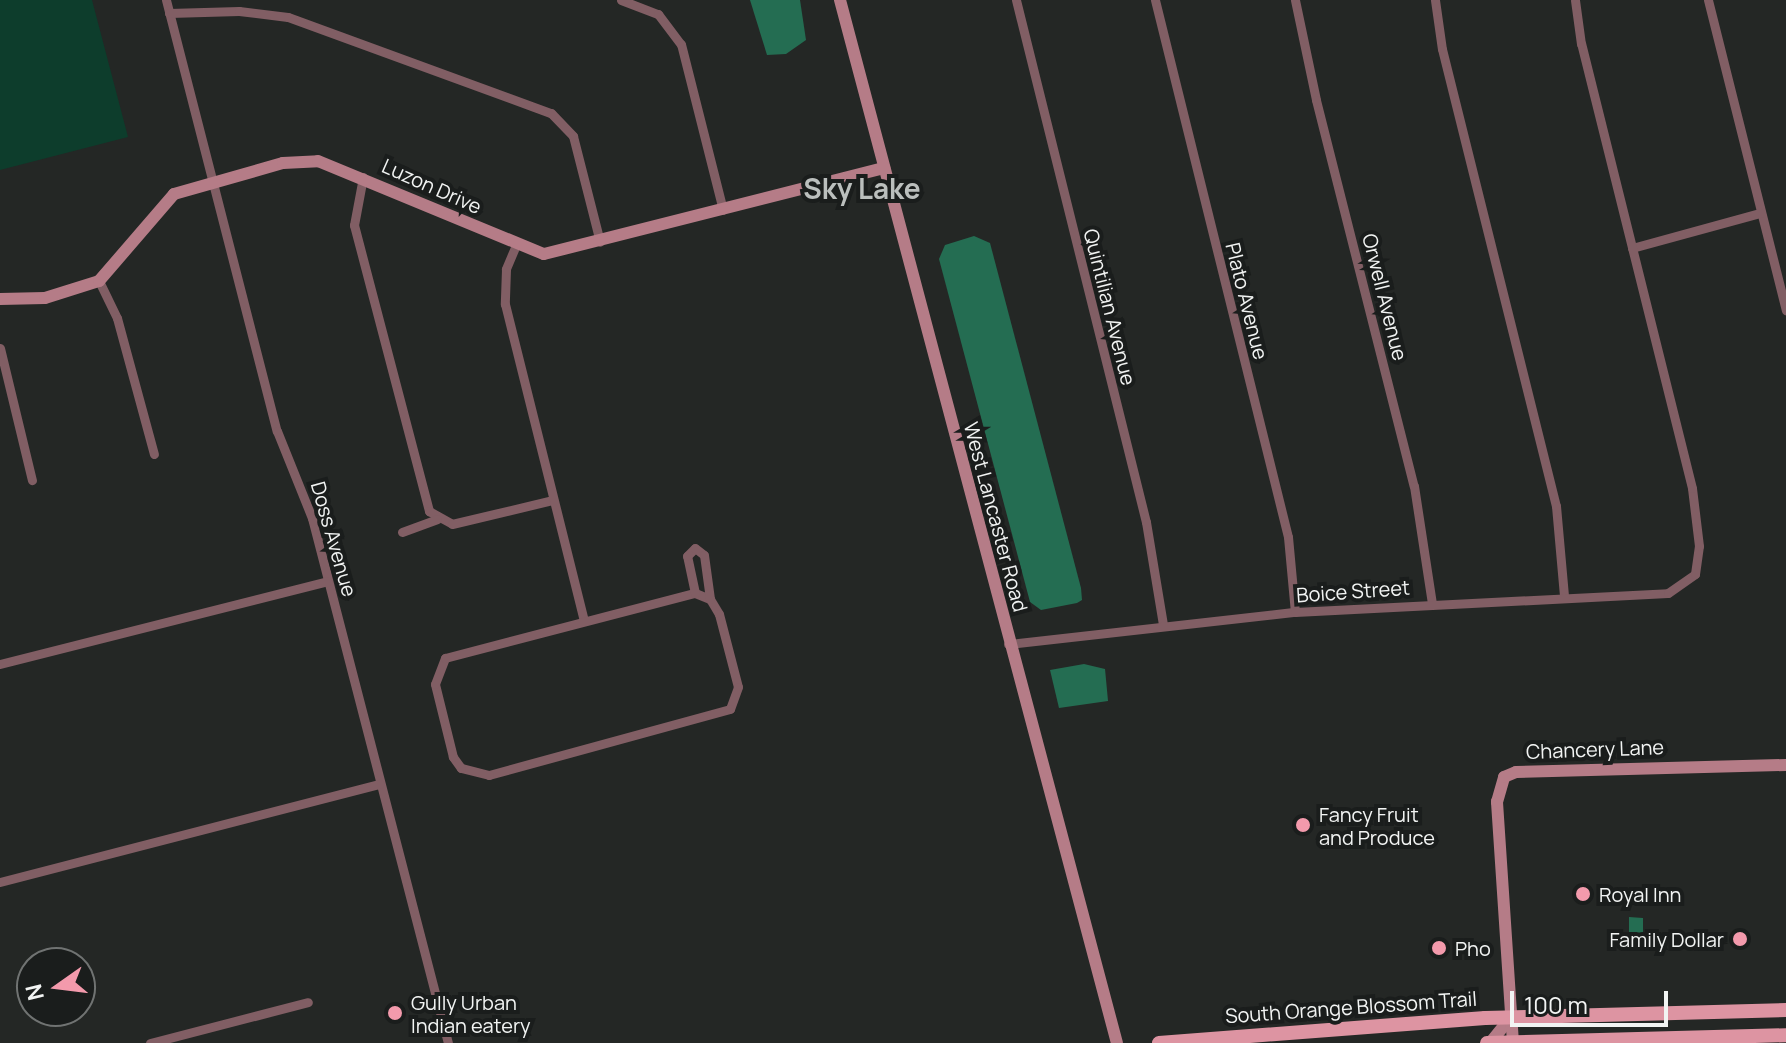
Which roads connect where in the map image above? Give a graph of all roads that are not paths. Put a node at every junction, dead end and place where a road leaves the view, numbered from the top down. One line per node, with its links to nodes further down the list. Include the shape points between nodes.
1 (166, 0): 10 (street, Doss Avenue)
2 (621, 0): 14 (street, via 658,14 681,44)
3 (844, 0): 11 (street, West Lancaster Road)
4 (1016, 0): 35 (street, Quintilian Avenue, via 1146,522)
5 (1155, 0): 33 (street, Plato Avenue, via 1288,537)
6 (1295, 0): 32 (street, Orwell Avenue, via 1414,486)
7 (1435, 0): 30 (street, via 1442,49 1556,506)
8 (1575, 0): 18 (street)
9 (1708, 0): 15 (street)
10 (169, 13): 13 (street, Doss Avenue); 16 (street, via 239,11 288,17 551,113 573,136)
11 (884, 168): 14 (street, Luzon Drive); 36 (street, West Lancaster Road)
12 (363, 177): 13 (street, Luzon Drive, via 318,161 283,163); 17 (street, Luzon Drive); 26 (street, via 354,225 424,500)
13 (214, 181): 19 (street, Luzon Drive, via 174,194); 28 (street, Doss Avenue, via 277,431 312,518)
14 (723, 210): 16 (street, Luzon Drive)
15 (1760, 213): 18 (street); 21 (street)
16 (600, 242): 17 (street, Luzon Drive, via 544,254)
17 (516, 245): 25 (street, via 506,269 505,304)
18 (1632, 248): 30 (street, Boice Street, via 1692,488 1699,546 1695,574 1668,593)
19 (99, 281): 20 (street, via 45,298); 23 (street, via 117,318)
20 (0, 300)
21 (1786, 310)
22 (0, 348): 24 (street)
23 (154, 454)
24 (32, 480)
25 (553, 500): 26 (street, via 459,523); 34 (street)
26 (437, 519): 27 (street)
27 (402, 532)
28 (328, 581): 37 (street); 39 (street, Doss Avenue)
29 (695, 593): 31 (street); 31 (street, via 687,556 695,548 704,555); 34 (street)
30 (1564, 595): 32 (street, Boice Street)
31 (710, 599): 34 (street, via 738,687 730,709 475,776 453,757 435,684 445,658)
32 (1432, 604): 33 (street, Boice Street)
33 (1295, 612): 35 (street, Boice Street)
34 (584, 620)
35 (1163, 625): 36 (street, Boice Street)
36 (1008, 644): 48 (street, West Lancaster Road)
37 (0, 664)
38 (1786, 765): 43 (street, Chancery Lane, via 1516,772 1504,777 1497,802)
39 (380, 784): 40 (street); 47 (street, Doss Avenue)
40 (0, 882)
41 (308, 1002): 46 (street)
42 (1786, 1010): 43 (main road, South Orange Blossom Trail)
43 (1511, 1017): 45 (street); 49 (main road, South Orange Blossom Trail, via 1313,1027); 50 (street)
44 (1786, 1035): 45 (main road)
45 (1513, 1042): 50 (main road)
46 (150, 1043)
47 (448, 1043)
48 (1117, 1043)
49 (1159, 1043)
50 (1489, 1043)

